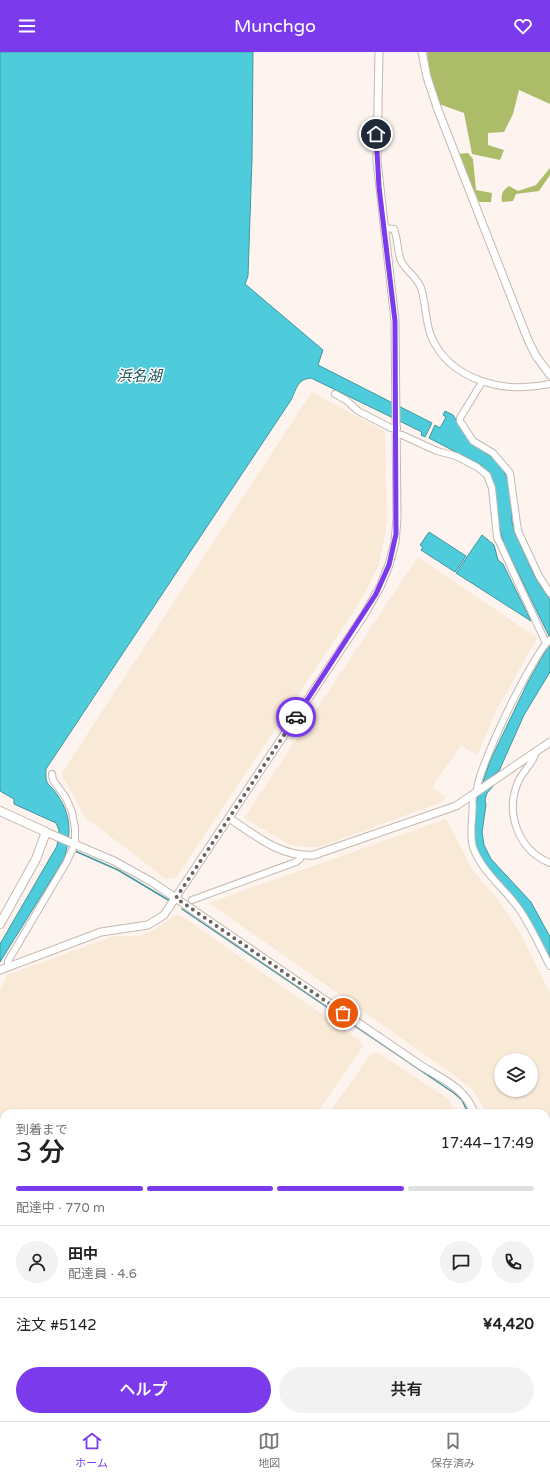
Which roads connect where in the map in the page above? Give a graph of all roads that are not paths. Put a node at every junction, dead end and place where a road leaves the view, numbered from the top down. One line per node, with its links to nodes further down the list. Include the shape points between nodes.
1 (379, 52): 3 (street, via 376,148)
2 (422, 52): 6 (street, via 427,78 438,110 525,332 536,356)
3 (384, 228): 4 (street, via 394,229); 5 (street)
4 (401, 262): 5 (street); 7 (street, via 421,287 429,330 437,346 452,366)
5 (389, 263): 10 (street, via 395,321)
6 (550, 376)
7 (482, 382): 8 (street, via 516,387); 11 (street, via 460,421 473,441 493,453 510,473 518,531)
8 (550, 384)
9 (335, 394): 10 (street, via 358,411 390,428)
10 (397, 429): 12 (street, via 402,435 477,466 487,475 492,488 497,537); 18 (street, via 397,526 392,558 383,580 364,615)
11 (550, 593)
12 (548, 641): 16 (street, via 504,717 478,779)
13 (550, 742): 14 (street)
14 (536, 751): 16 (street); 22 (street, via 517,785 514,801 515,822 518,834 533,854)
15 (52, 774): 20 (street, via 54,783 66,798 72,812 75,828)
16 (476, 792): 21 (street, via 451,808 332,850 314,855); 26 (street, via 472,836 475,853 518,908)
17 (0, 811): 19 (main road)
18 (229, 818): 21 (street, via 280,850); 23 (street)
19 (46, 832): 20 (street); 25 (main road, via 36,859)
20 (73, 843): 23 (street, via 127,868); 27 (street, via 66,863 8,960)
21 (300, 855): 24 (street, via 296,862)
22 (550, 863)
23 (176, 898): 27 (street, via 164,915 148,925 101,932); 29 (street, via 453,1086 465,1096)
24 (192, 900)
25 (0, 924)
26 (550, 966)
27 (8, 967): 28 (street)
28 (0, 970)
29 (472, 1109)

